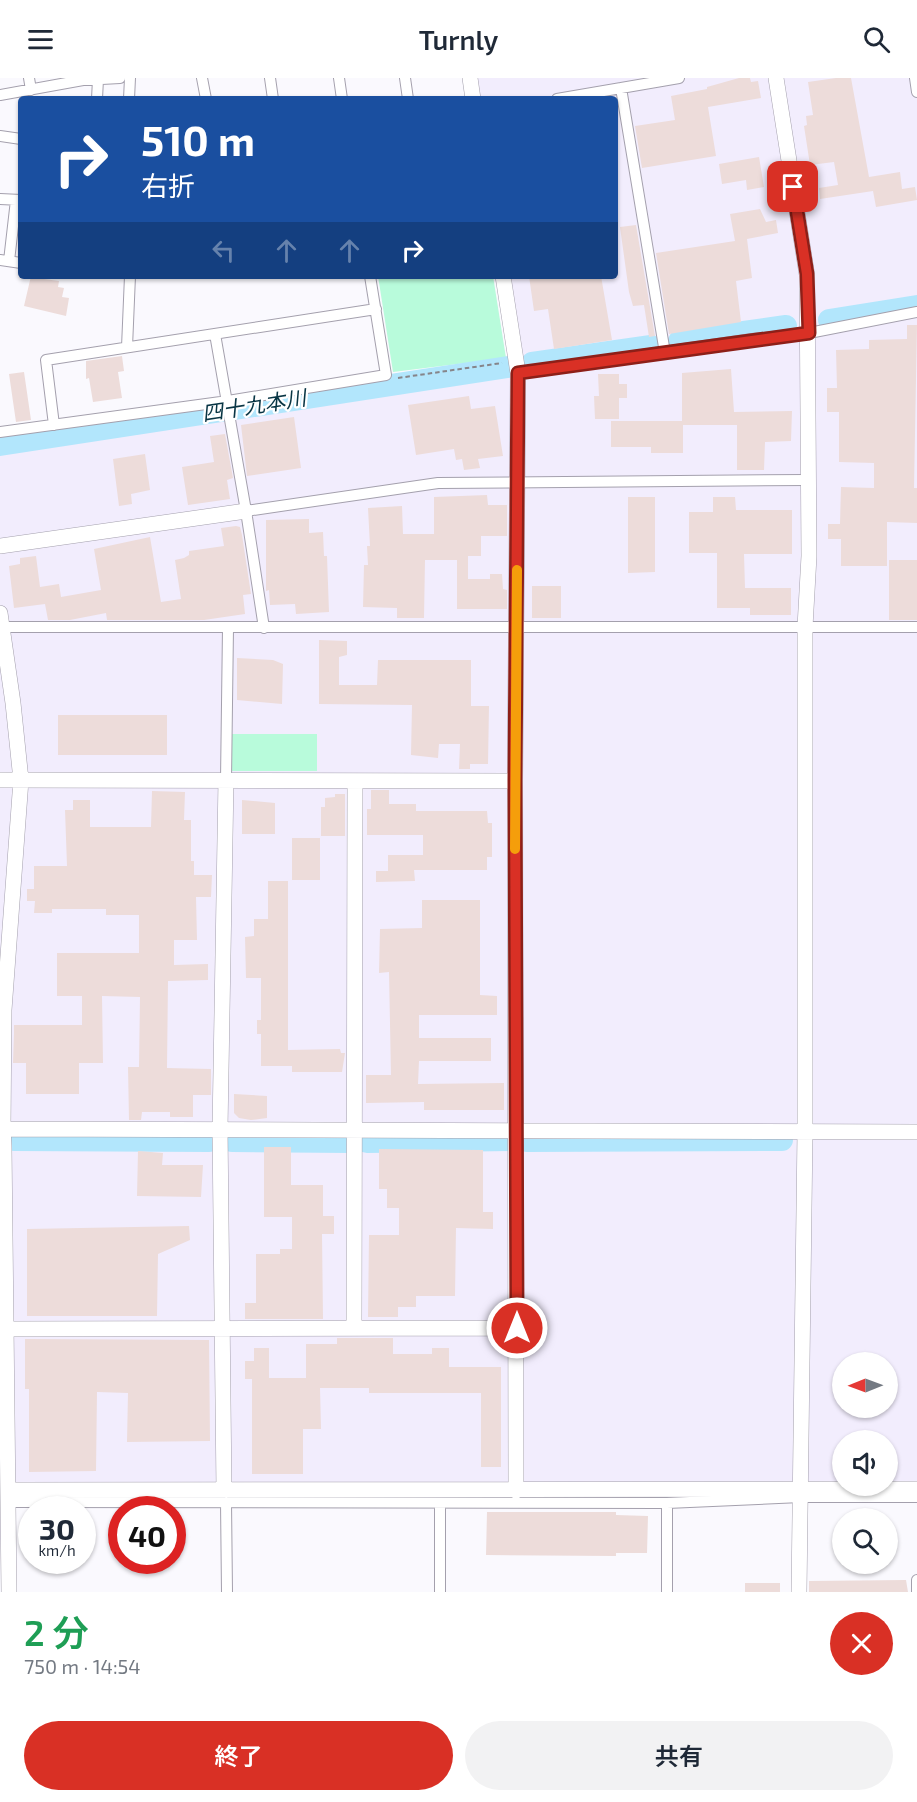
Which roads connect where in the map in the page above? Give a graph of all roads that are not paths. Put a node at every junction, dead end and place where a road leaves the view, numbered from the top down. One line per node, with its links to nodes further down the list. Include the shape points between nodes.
1 (29, 78): 16 (street)
2 (120, 78): 13 (street)
3 (130, 78): 21 (street)
4 (202, 78): 22 (street)
5 (270, 78): 23 (street)
6 (339, 78): 24 (street)
7 (405, 78): 25 (street)
8 (470, 78): 26 (street)
9 (679, 78): 15 (street)
10 (776, 78): 38 (street, via 807,274)
11 (915, 78): 17 (street)
12 (83, 79): 13 (street); 14 (street)
13 (98, 79): 20 (street)
14 (50, 87): 16 (street); 19 (street)
15 (621, 88): 27 (street); 41 (street)
16 (31, 90): 18 (street)
17 (917, 92)
18 (0, 94)
19 (50, 96)
20 (97, 96)
21 (129, 96)
22 (205, 96)
23 (273, 96)
24 (342, 96)
25 (408, 96)
26 (473, 96)
27 (574, 96)
28 (0, 136): 29 (street)
29 (18, 139)
30 (0, 199): 31 (street)
31 (18, 200): 32 (street)
32 (4, 261)
33 (130, 279): 40 (street)
34 (371, 279): 36 (street)
35 (502, 279): 42 (street)
36 (376, 309): 39 (street); 43 (street, via 386,375)
37 (917, 312): 38 (street)
38 (809, 333): 41 (street); 46 (street)
39 (215, 334): 40 (street); 43 (street)
40 (127, 347): 44 (street, via 46,360)
41 (665, 353): 42 (street)
42 (517, 367): 47 (street)
43 (228, 401): 44 (street); 48 (street)
44 (54, 425): 45 (street)
45 (0, 432)
46 (808, 480): 47 (street); 52 (street, via 810,556)
47 (517, 482): 48 (street, via 438,483); 51 (street)
48 (246, 511): 49 (street); 55 (street)
49 (0, 546)
50 (1, 620): 54 (street); 57 (street)
51 (517, 627): 52 (street); 55 (street); 60 (street)
52 (805, 627): 53 (street); 65 (street)
53 (917, 627)
54 (228, 628): 55 (street); 58 (street)
55 (264, 628)
56 (0, 780): 57 (street)
57 (21, 780): 58 (street); 61 (street, via 4,1010)
58 (226, 780): 59 (street); 62 (street)
59 (355, 781): 60 (street); 63 (street)
60 (515, 781): 64 (street)
61 (2, 1128): 62 (street); 67 (street)
62 (220, 1129): 63 (street); 68 (street)
63 (356, 1129): 64 (street); 69 (street)
64 (516, 1129): 65 (street); 70 (street)
65 (804, 1131): 66 (street); 75 (street)
66 (917, 1132)
67 (2, 1233): 71 (street)
68 (222, 1328): 69 (street); 71 (street); 77 (street)
69 (354, 1328): 70 (street)
70 (517, 1328): 74 (street)
71 (6, 1329): 72 (street)
72 (4, 1417): 76 (street)
73 (917, 1489): 75 (street)
74 (516, 1491): 75 (street); 77 (street)
75 (801, 1493): 78 (street); 80 (street); 87 (street)
76 (10, 1496): 77 (street); 81 (street)
77 (225, 1496): 79 (street); 84 (street)
78 (917, 1497)
79 (440, 1503): 80 (street); 85 (street)
80 (667, 1503): 86 (street)
81 (5, 1546): 83 (street)
82 (917, 1580): 88 (street)
83 (9, 1592)
84 (227, 1592)
85 (440, 1592)
86 (667, 1592)
87 (799, 1592)
88 (917, 1592)

